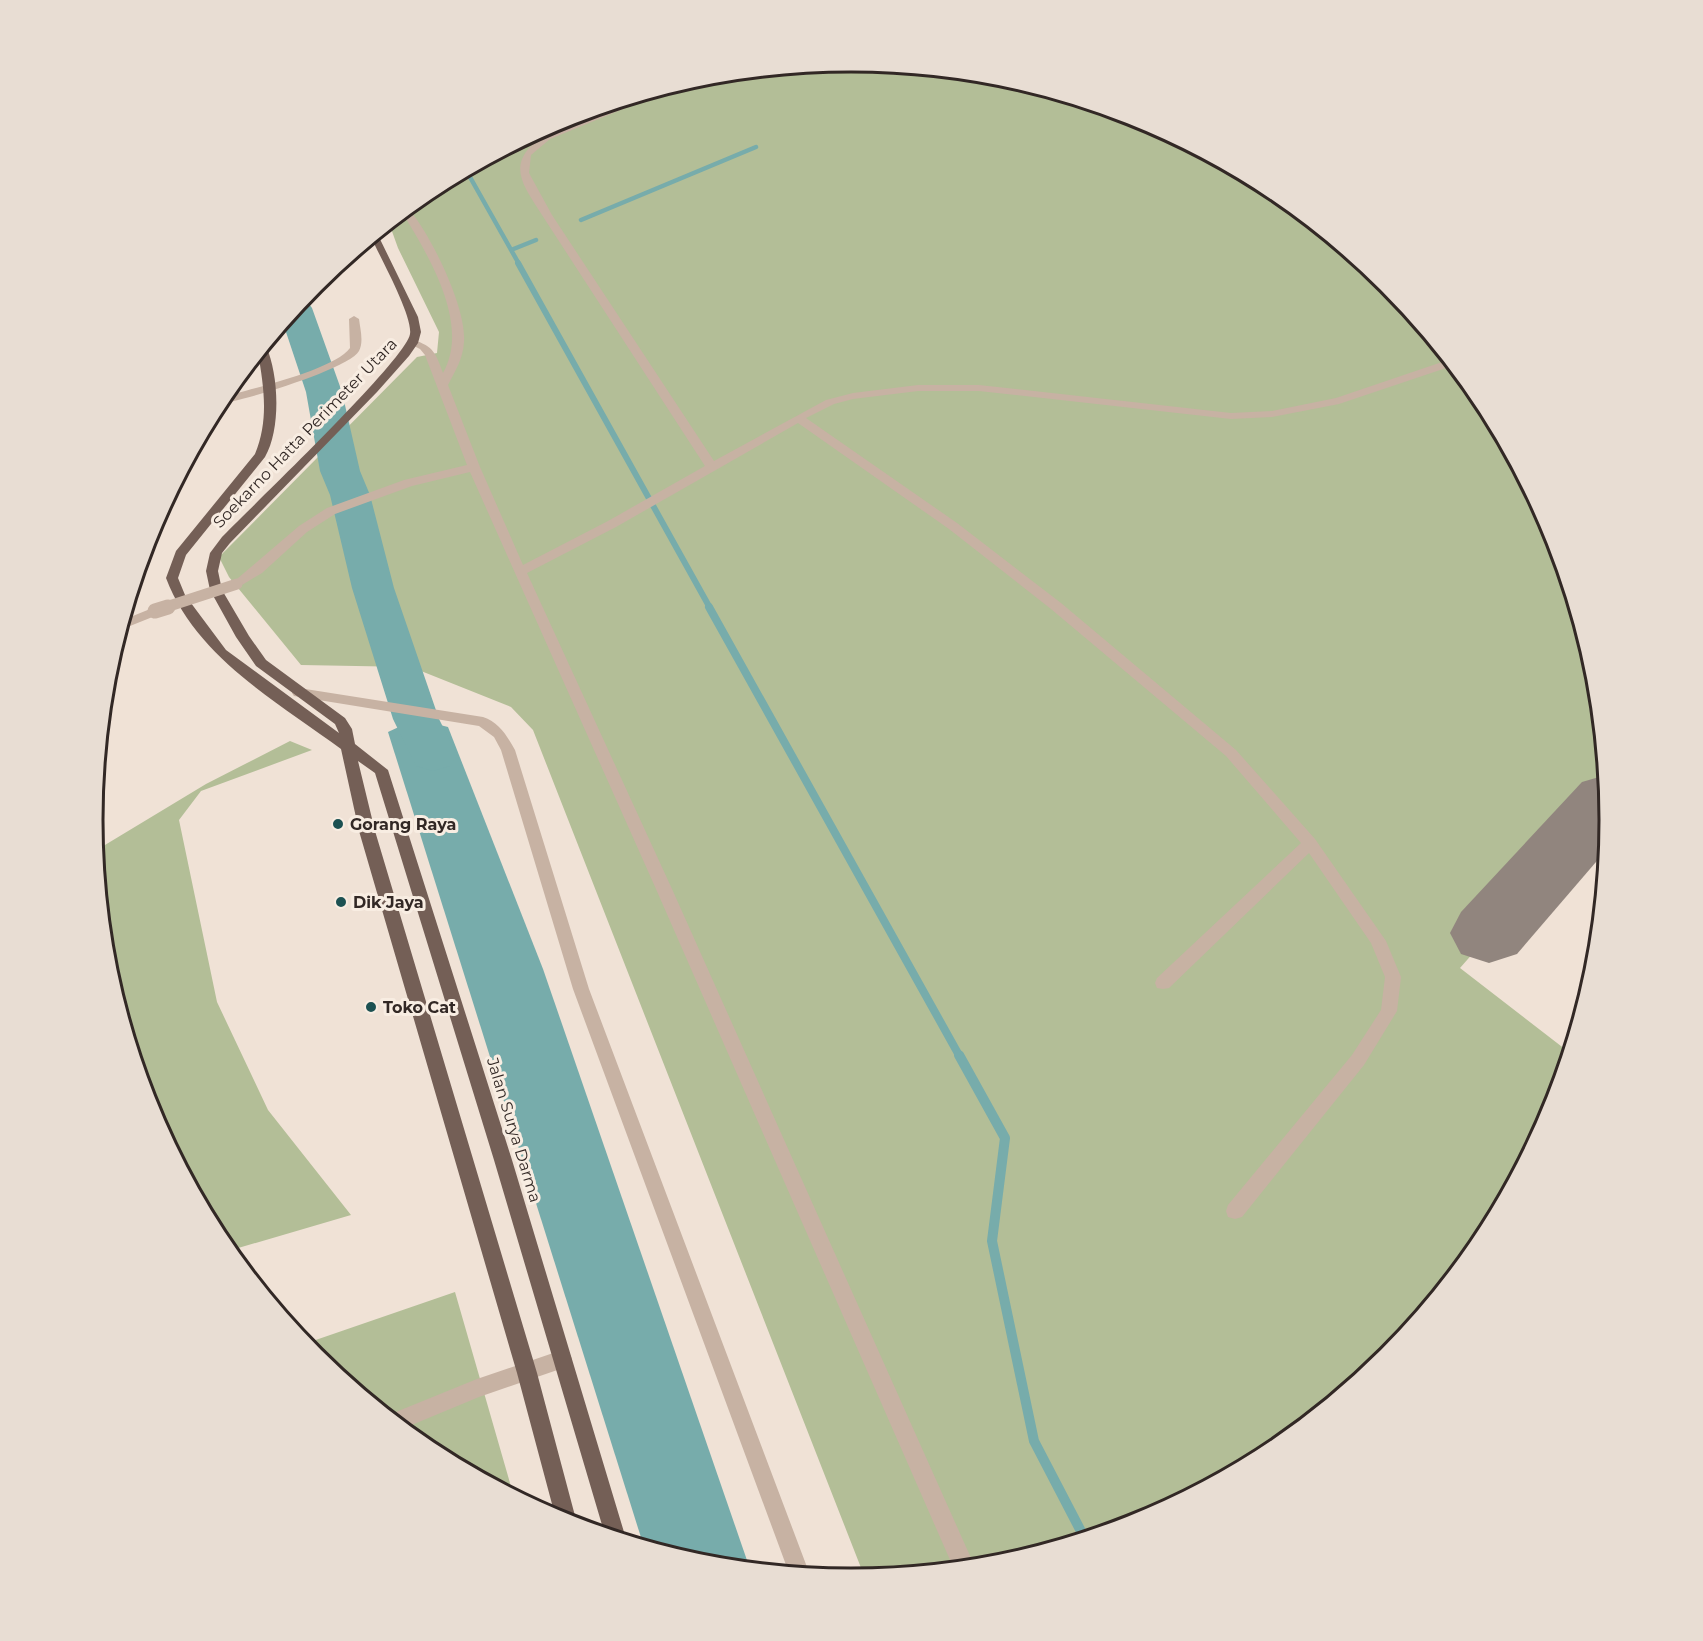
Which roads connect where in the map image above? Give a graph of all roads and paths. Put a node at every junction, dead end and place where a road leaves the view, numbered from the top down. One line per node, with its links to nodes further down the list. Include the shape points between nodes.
1 (580, 124): 2 (street)
2 (547, 137)
3 (547, 137): 15 (street, via 526,154 522,166 525,180)
4 (409, 217): 10 (street, via 435,259 452,304 459,340 455,362)
5 (378, 242): 7 (main road, Soekarno Hatta Perimeter Utara, via 413,317)
6 (354, 319): 11 (street, via 355,349 349,357)
7 (413, 343): 10 (street, via 430,354); 18 (main road, Soekarno Hatta Perimeter Utara, via 216,553 212,572 216,590 261,663)
8 (264, 358): 11 (main road, Jalan Surya Darma)
9 (1445, 365): 13 (street, via 1339,401 1272,414 1231,416 1173,411 979,387 918,388 854,396 830,402)
10 (442, 385): 14 (street)
11 (269, 386): 12 (street); 19 (main road, Jalan Surya Darma, via 269,437 261,455 180,554 172,578 179,596 221,653)
12 (235, 396)
13 (798, 418): 15 (street); 20 (street, via 953,526 1132,668 1232,753)
14 (474, 466): 16 (street); 17 (street, bridge, via 408,483 332,511 303,528 237,584)
15 (712, 467): 16 (street)
16 (520, 572): 28 (street)
17 (131, 621)
18 (299, 693): 19 (main road, Soekarno Hatta Perimeter Utara, via 340,721); 29 (street, via 483,722 499,734 508,750 581,989)
19 (349, 750): 23 (main road, Jalan Surya Darma, via 381,770); 24 (main road, via 368,831)
20 (1310, 843): 21 (street); 22 (street, via 1378,941 1393,977 1389,1011 1358,1060)
21 (1162, 983)
22 (1235, 1211)
23 (562, 1359): 24 (street); 27 (main road, Jalan Surya Darma)
24 (527, 1373): 25 (street); 26 (main road)
25 (402, 1419)
26 (565, 1512)
27 (614, 1530)
28 (961, 1561)
29 (797, 1567)

